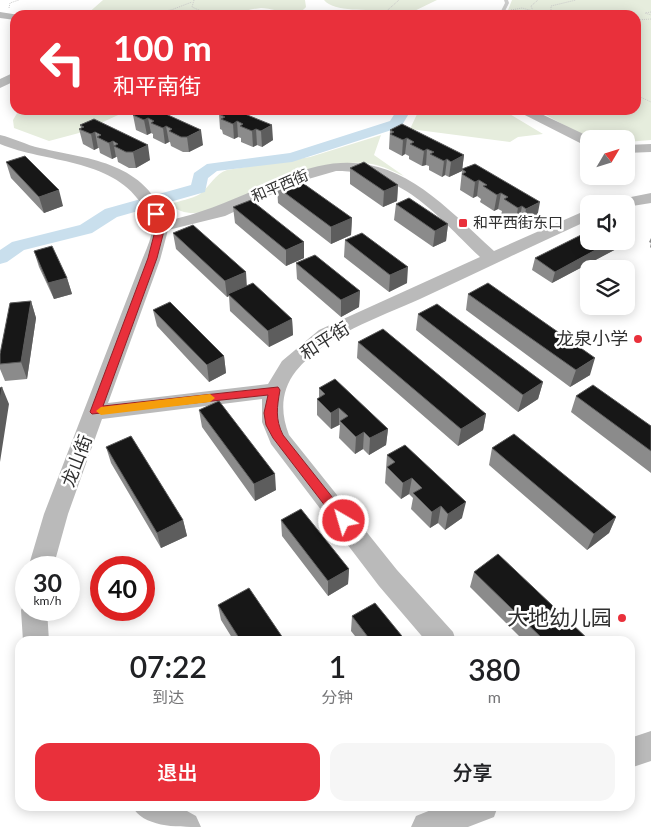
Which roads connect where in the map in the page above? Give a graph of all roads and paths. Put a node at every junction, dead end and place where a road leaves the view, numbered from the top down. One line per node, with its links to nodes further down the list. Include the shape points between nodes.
1 (399, 0): 7 (path)
2 (538, 0): 10 (path, via 531,6)
3 (576, 0): 11 (path, via 551,6)
4 (193, 1): 5 (path); 6 (path, via 192,7)
5 (171, 10)
6 (199, 10)
7 (388, 10)
8 (514, 10): 9 (path)
9 (530, 10)
10 (533, 10)
11 (550, 10)
12 (532, 115): 13 (street)
13 (580, 138)
14 (0, 139): 20 (street, via 38,153 90,163 119,173 147,196)
15 (651, 148): 16 (street)
16 (635, 149)
17 (651, 198): 18 (street)
18 (635, 201)
19 (580, 218): 21 (street, 和平街)
20 (158, 220): 21 (street, 和平西街, via 226,210 300,174 325,168 360,168 384,174 415,190); 23 (street, 龙山街, via 152,258)
21 (492, 259): 22 (street, 和平街, via 326,335 304,350 287,368)
22 (274, 390): 23 (street); 27 (street, 和平街, via 270,413 279,438 388,578)
23 (96, 412): 24 (street, 龙山街, via 56,514)
24 (44, 556)
25 (35, 621): 26 (street)
26 (36, 636)
27 (439, 636)
28 (651, 746): 29 (street)
29 (635, 751)
30 (156, 811): 32 (street)
31 (470, 811): 33 (street)
32 (185, 827)
33 (427, 827)

